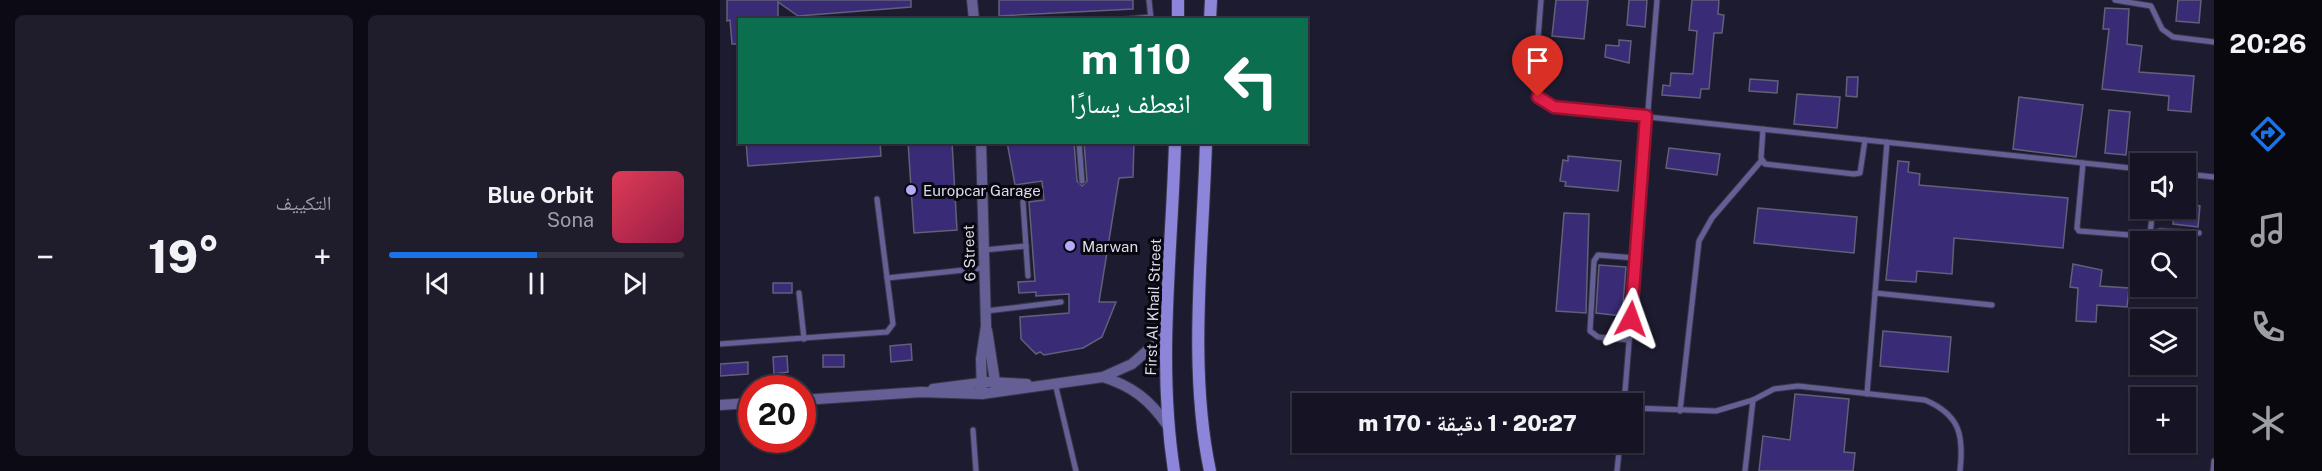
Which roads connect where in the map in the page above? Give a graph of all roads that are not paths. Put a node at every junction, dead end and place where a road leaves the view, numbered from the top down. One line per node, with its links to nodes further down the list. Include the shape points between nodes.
1 (972, 0): 8 (street)
2 (1149, 0): 9 (lane)
3 (1178, 0): 10 (main road)
4 (1211, 0): 11 (main road)
5 (1541, 0): 13 (lane, via 1533,79 1538,97 1554,107)
6 (1657, 0): 13 (lane)
7 (2115, 0): 12 (lane, via 2151,6 2162,29 2173,37)
8 (974, 18)
9 (1151, 18)
10 (1178, 18)
11 (1210, 18)
12 (2214, 42)
13 (1646, 116): 14 (lane); 34 (lane)
14 (1763, 129): 15 (lane); 21 (lane)
15 (1865, 140): 16 (lane); 21 (lane, via 1863,168 1857,174 1768,164)
16 (1887, 142): 22 (lane); 39 (lane)
17 (981, 144): 33 (street, 6 Street)
18 (1079, 144): 26 (lane)
19 (1206, 144): 68 (main road, via 1199,370)
20 (1173, 145): 44 (main road, First Al Khail Street)
21 (1762, 160): 59 (lane, via 1712,218 1699,241)
22 (2082, 163): 23 (lane); 29 (lane, via 2078,230)
23 (2130, 168)
24 (2196, 175): 25 (lane)
25 (2214, 177)
26 (1082, 181)
27 (877, 199): 37 (lane)
28 (1023, 202): 32 (lane)
29 (2130, 233)
30 (2196, 233): 31 (lane)
31 (2199, 233)
32 (1026, 246): 33 (lane); 36 (lane)
33 (984, 250): 35 (street, 6 Street)
34 (1635, 258): 46 (lane); 46 (lane, via 1598,255 1594,261 1590,331 1598,338)
35 (984, 268): 37 (lane); 42 (street, 6 Street)
36 (1028, 276)
37 (887, 278): 45 (lane, via 892,324 887,332)
38 (799, 293): 45 (lane)
39 (1875, 293): 41 (lane); 53 (lane)
40 (1061, 302): 42 (lane)
41 (1992, 305)
42 (986, 311): 43 (street, 6 Street)
43 (986, 326): 50 (street, 6 Street); 51 (street, 6 Street)
44 (1164, 329): 48 (street, via 1156,343 1132,364); 60 (main road, First Al Khail Street)
45 (804, 339): 47 (lane)
46 (1629, 340): 52 (lane)
47 (720, 344)
48 (1103, 377): 49 (street); 60 (street, via 1140,394)
49 (1055, 383): 50 (street); 66 (lane)
50 (996, 387): 51 (street)
51 (982, 388): 54 (street)
52 (1625, 393)
53 (1867, 393): 55 (lane, via 1786,386); 71 (lane, via 1925,400 1941,407 1961,435)
54 (816, 399)
55 (1753, 399): 59 (lane, via 1716,411); 70 (lane)
56 (738, 404): 57 (street)
57 (720, 405)
58 (1643, 409): 59 (lane)
59 (1680, 411)
60 (1167, 425): 67 (main road, First Al Khail Street)
61 (973, 430): 65 (lane)
62 (1619, 453): 69 (lane)
63 (2214, 461): 64 (lane)
64 (2214, 466): 72 (lane)
65 (976, 471)
66 (1076, 471)
67 (1174, 471)
68 (1210, 471)
69 (1617, 471)
70 (1744, 471)
71 (1960, 471)
72 (2213, 471)

